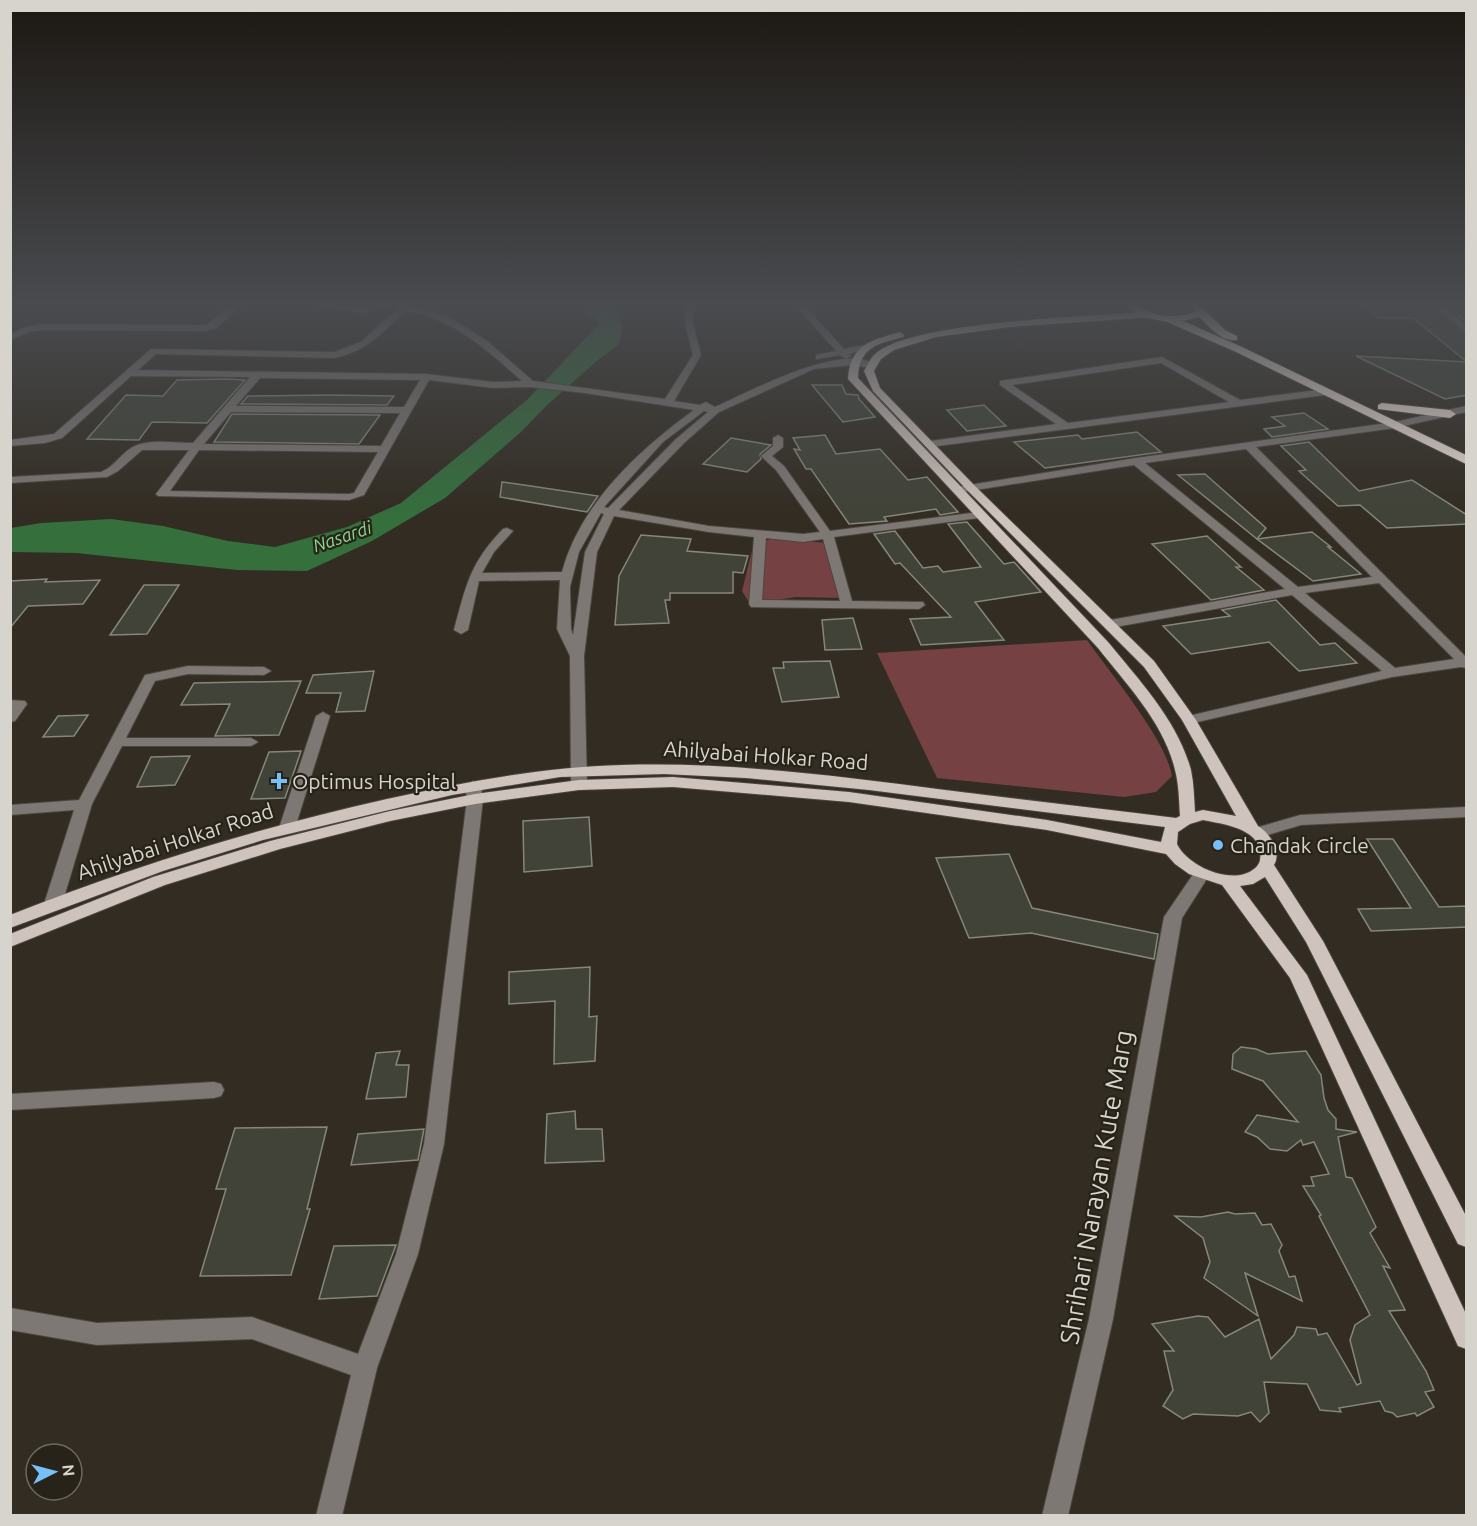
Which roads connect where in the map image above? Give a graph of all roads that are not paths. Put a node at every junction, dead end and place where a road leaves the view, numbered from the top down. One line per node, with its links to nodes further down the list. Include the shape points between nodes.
1 (127, 373): 31 (street, via 58,436)
2 (155, 373): 13 (street)
3 (518, 373): 15 (street)
4 (686, 373): 17 (street)
5 (777, 373): 20 (street)
6 (798, 373): 24 (street)
7 (852, 373): 40 (main road, via 852,379)
8 (870, 373): 32 (main road, via 876,389)
9 (1071, 373): 27 (street, via 1003,383)
10 (1185, 373): 18 (street)
11 (1285, 373): 16 (highway)
12 (1309, 373): 19 (highway)
13 (258, 374): 14 (street); 21 (street)
14 (426, 377): 15 (street, via 493,385); 23 (street)
15 (530, 384): 17 (street)
16 (1325, 392): 18 (street); 28 (highway)
17 (668, 402): 20 (street)
18 (1238, 403): 27 (street)
19 (1382, 407): 25 (highway); 26 (highway)
20 (700, 408): 24 (street); 41 (street, via 658,440)
21 (228, 409): 23 (street); 34 (street)
22 (1467, 409): 25 (street)
23 (407, 410): 35 (street)
24 (716, 410): 42 (street)
25 (1450, 414): 26 (street)
26 (1412, 421): 28 (street); 29 (highway)
27 (1064, 425): 32 (street)
28 (1395, 425): 33 (street); 36 (highway)
29 (1447, 437)
30 (778, 438): 46 (street, via 778,447 766,456 780,468)
31 (10, 443)
32 (930, 444): 39 (main road)
33 (1250, 446): 37 (street); 49 (street)
34 (196, 447): 35 (street); 35 (street, via 162,494 355,496 361,493); 38 (street, via 141,446 114,471 103,475)
35 (386, 449)
36 (1467, 460)
37 (1136, 461): 39 (street); 50 (street)
38 (10, 480)
39 (971, 488): 40 (street); 53 (main road)
40 (957, 490): 43 (main road)
41 (596, 508): 42 (street); 47 (street, via 573,552)
42 (610, 512): 45 (street); 55 (street, via 591,552)
43 (979, 515): 46 (street); 70 (main road, via 1103,645 1163,726 1182,766)
44 (507, 531): 48 (street, via 489,550)
45 (760, 534): 46 (street); 51 (street, via 755,604)
46 (828, 536): 51 (street)
47 (566, 576): 48 (street); 55 (street, via 564,629)
48 (474, 577): 54 (street)
49 (1382, 579): 50 (street); 56 (street)
50 (1295, 591): 53 (street); 58 (street)
51 (847, 604): 52 (street)
52 (919, 605)
53 (1110, 624): 62 (main road, via 1149,664)
54 (461, 630)
55 (577, 656): 65 (street)
56 (1466, 663): 58 (street)
57 (264, 671): 63 (street, via 188,670 150,678)
58 (1392, 674): 62 (street)
59 (10, 704): 61 (street, via 20,704)
60 (323, 716): 71 (street)
61 (10, 718)
62 (1189, 720): 72 (main road)
63 (116, 742): 64 (street); 67 (street)
64 (251, 742)
65 (579, 778): 66 (main road, Ahilyabai Holkar Road); 70 (main road, Ahilyabai Holkar Road, via 718,770); 73 (main road, Ahilyabai Holkar Road, via 849,797 1047,825)
66 (474, 792): 71 (main road, Ahilyabai Holkar Road); 79 (main road, Ahilyabai Holkar Road, via 159,881); 85 (street, via 434,1144 407,1254)
67 (84, 804): 68 (street); 77 (street)
68 (10, 810)
69 (1467, 812): 72 (street, via 1300,820)
70 (1183, 820): 72 (main road, via 1219,817); 73 (main road, via 1170,831 1168,841)
71 (287, 828): 77 (main road, Ahilyabai Holkar Road)
72 (1254, 831): 74 (main road, via 1271,851)
73 (1172, 850): 75 (main road)
74 (1268, 868): 76 (main road, via 1244,880); 82 (main road, via 1314,941)
75 (1202, 874): 76 (main road); 87 (street, Shrihari Narayan Kute Marg, via 1173,916 1101,1319)
76 (1227, 880): 84 (main road, via 1298,975)
77 (53, 904): 78 (main road, Ahilyabai Holkar Road)
78 (10, 922)
79 (10, 941)
80 (214, 1090): 81 (street)
81 (10, 1102)
82 (1467, 1237)
83 (10, 1319): 85 (street, via 97,1334 252,1328)
84 (1467, 1338)
85 (366, 1368): 86 (street)
86 (330, 1515)
87 (1055, 1515)

